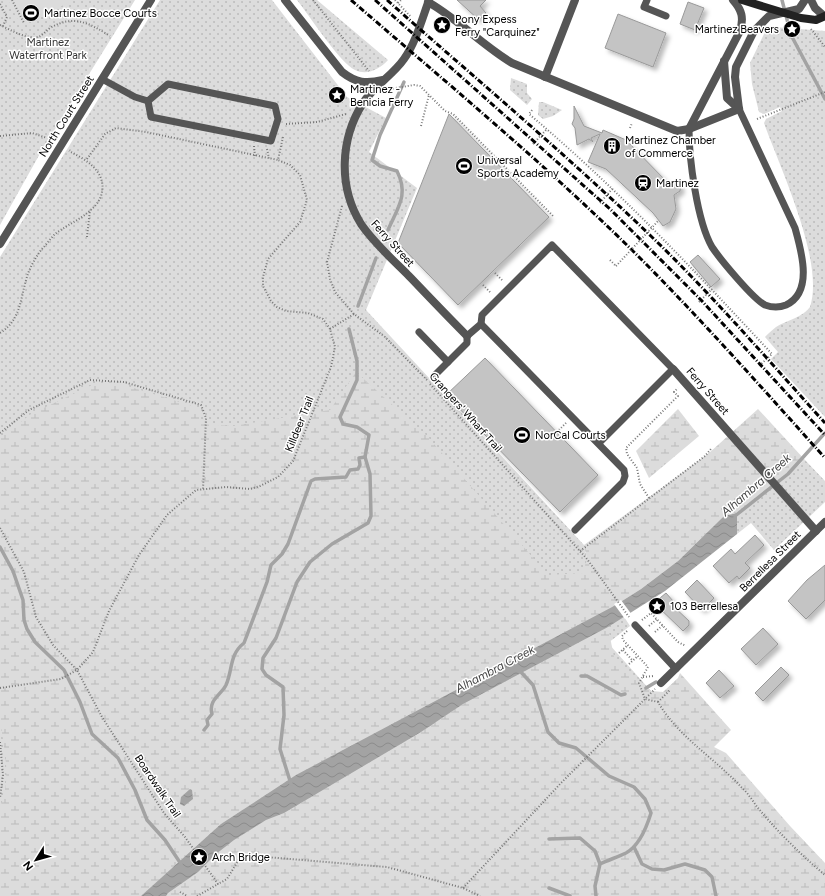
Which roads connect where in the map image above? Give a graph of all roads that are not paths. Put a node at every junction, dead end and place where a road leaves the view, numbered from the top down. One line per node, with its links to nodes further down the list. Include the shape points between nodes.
1 (151, 0): 15 (street, North Court Street)
2 (285, 0): 16 (street, via 346,75 362,83)
3 (575, 0): 14 (street)
4 (647, 0): 11 (lane, via 644,7)
5 (733, 0): 13 (street, via 739,7 742,24)
6 (742, 0): 10 (main road)
7 (805, 0): 10 (street, via 799,9)
8 (811, 0): 12 (street)
9 (428, 1): 14 (street, via 491,51); 16 (street, Ferry Street, via 405,58)
10 (782, 13): 12 (main road, via 816,20); 18 (street, via 769,16 754,31 736,67)
11 (666, 16)
12 (824, 16)
13 (724, 60): 18 (street, via 727,98); 19 (street)
14 (544, 77): 19 (street, via 677,130)
15 (102, 79): 17 (lane, via 135,97); 20 (street, North Court Street)
16 (384, 80): 23 (street, Ferry Street, via 363,104 348,136 344,166 351,202 370,236)
17 (148, 101): 17 (lane, via 151,117 271,141 278,119 275,106 168,84)
18 (739, 109): 19 (street); 19 (lane, via 795,228 800,247 803,283 799,294 782,306 775,308 757,299 713,247 705,231 690,162)
19 (689, 128)
20 (0, 244)
21 (481, 324): 23 (lane); 25 (lane, via 482,315 552,245); 27 (lane)
22 (419, 332): 24 (lane)
23 (467, 336): 24 (lane, via 467,343)
24 (448, 362): 26 (lane)
25 (674, 369): 27 (lane); 30 (street, Ferry Street)
26 (435, 375)
27 (599, 443): 29 (lane, via 621,465 625,476 623,482)
28 (825, 522): 30 (street, Berrellesa Street)
29 (575, 530)
30 (816, 531): 32 (street, Berrellesa Street)
31 (634, 624): 32 (lane)
32 (676, 669): 33 (street, Berrellesa Street)
33 (661, 683)

